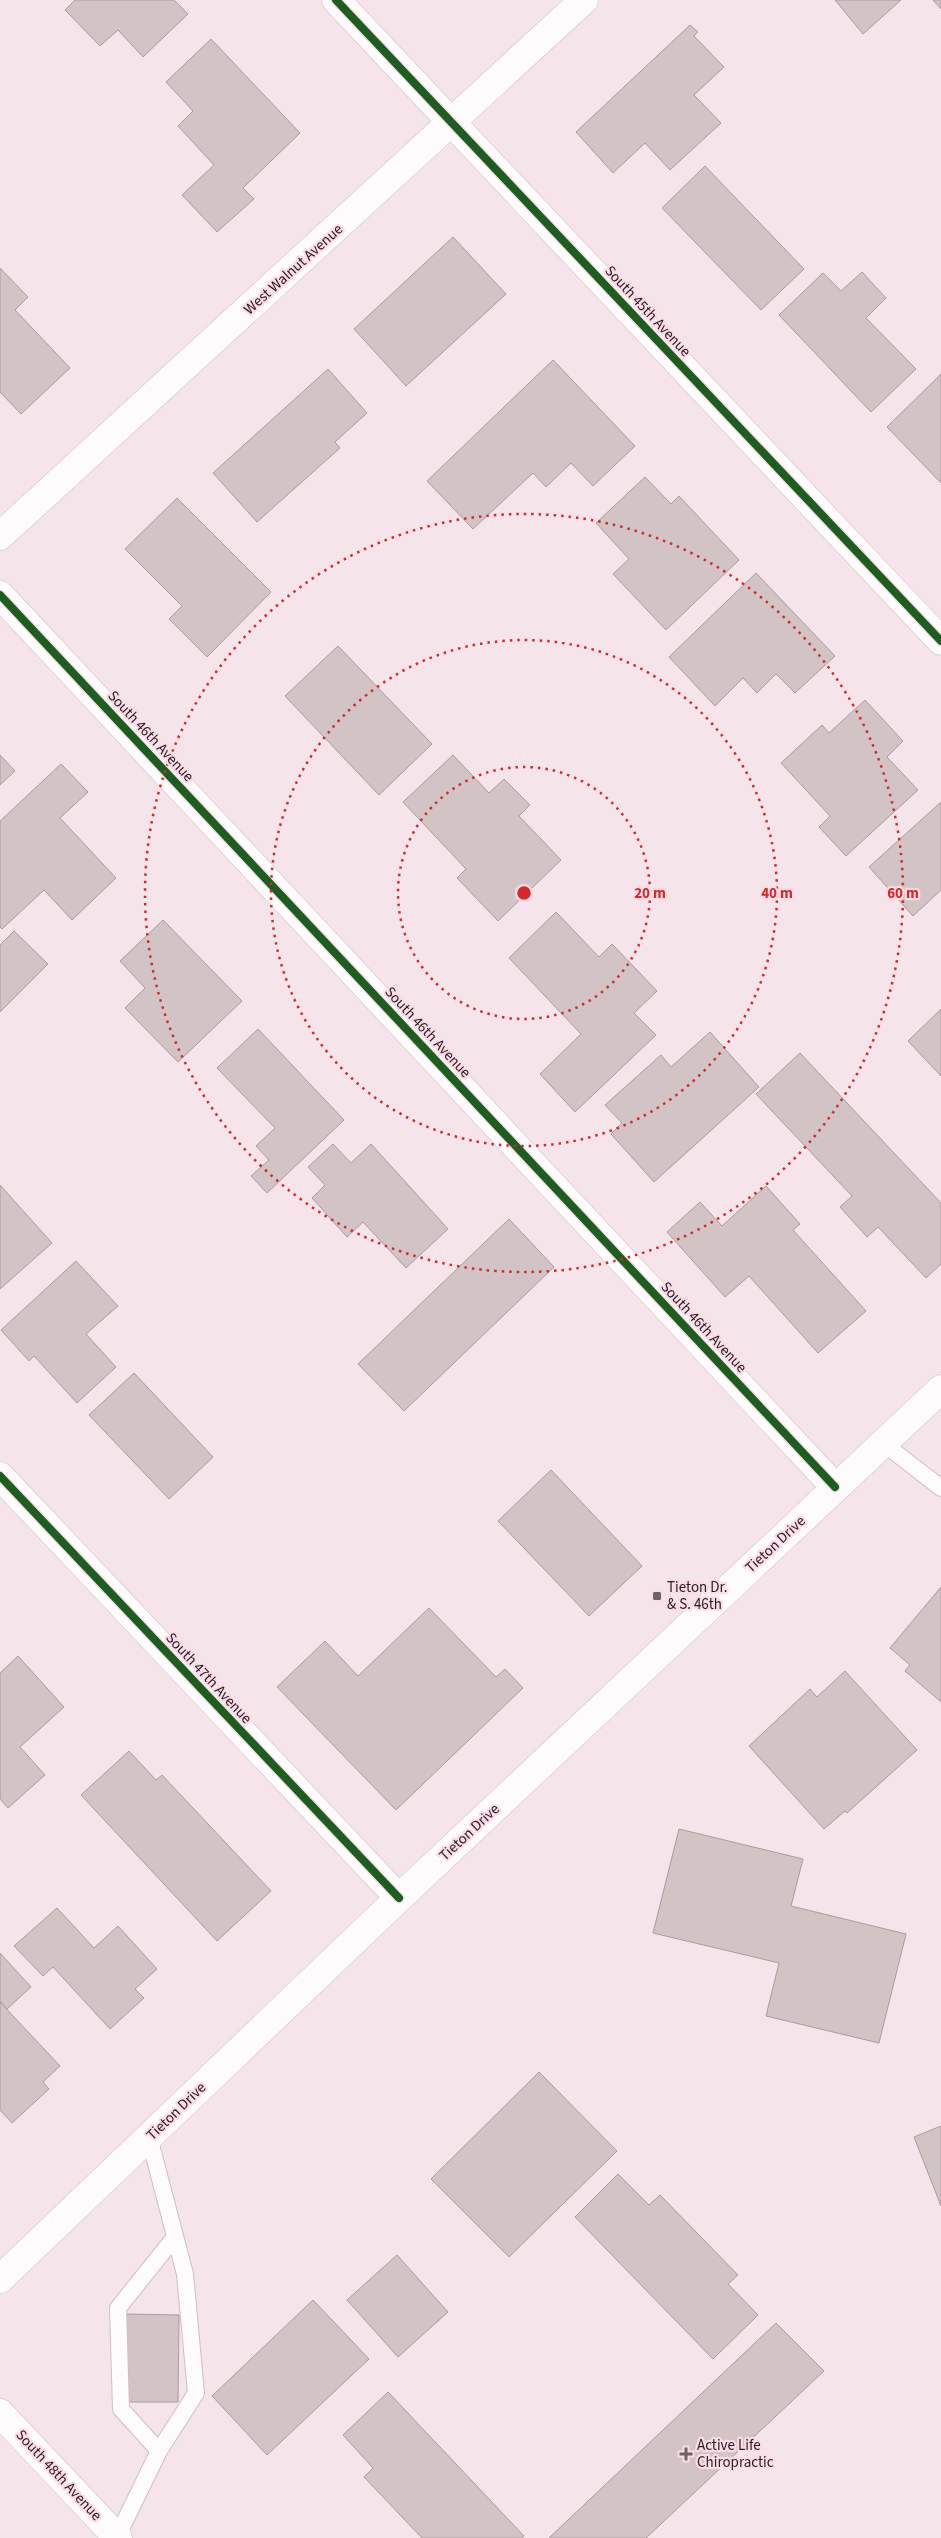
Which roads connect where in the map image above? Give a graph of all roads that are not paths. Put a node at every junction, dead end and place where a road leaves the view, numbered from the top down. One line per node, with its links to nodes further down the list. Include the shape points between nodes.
1 (336, 0): 3 (street, South 45th Avenue)
2 (584, 0): 3 (street, West Walnut Avenue)
3 (452, 123): 4 (street, West Walnut Avenue); 6 (street, South 45th Avenue)
4 (0, 536)
5 (0, 595): 10 (street, South 46th Avenue)
6 (941, 641)
7 (941, 1389): 8 (street, Tieton Drive)
8 (883, 1443): 10 (street, Tieton Drive); 11 (lane)
9 (0, 1476): 12 (street, South 47th Avenue)
10 (835, 1487): 12 (street, Tieton Drive)
11 (941, 1488)
12 (399, 1898): 13 (street, Tieton Drive)
13 (149, 2137): 14 (lane); 15 (street, Tieton Drive)
14 (175, 2237): 17 (lane, via 185,2274 196,2394); 17 (lane, via 118,2308 121,2409)
15 (0, 2279)
16 (0, 2413): 18 (street, South 48th Avenue)
17 (158, 2451): 18 (lane)
18 (118, 2538)

